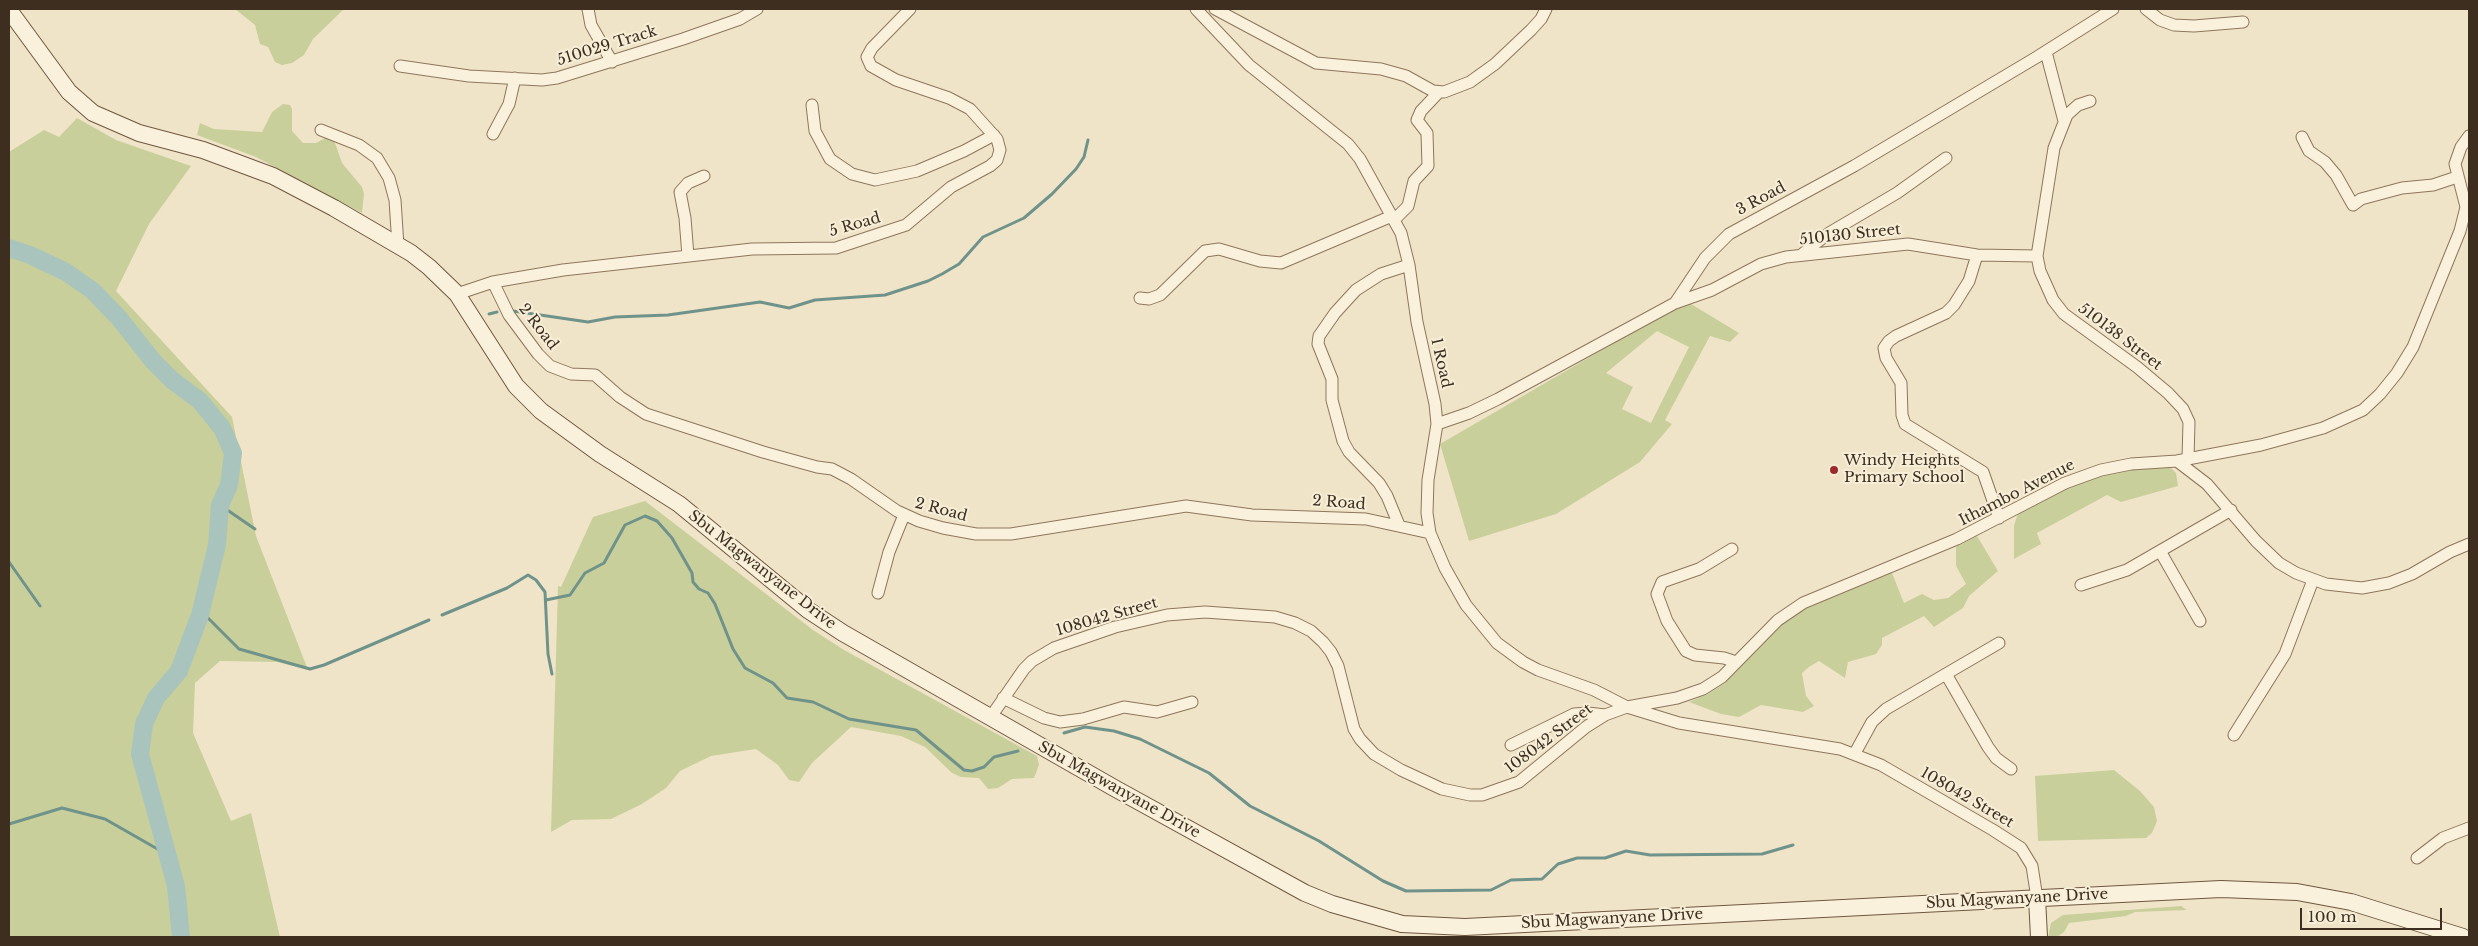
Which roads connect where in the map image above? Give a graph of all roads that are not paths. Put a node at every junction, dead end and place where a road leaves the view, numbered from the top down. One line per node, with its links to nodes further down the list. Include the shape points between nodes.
1 (588, 9): 12 (street, via 592,25)
2 (757, 9): 12 (street, 510029 Track, via 740,19)
3 (910, 9): 21 (street, via 872,48 867,57 870,66 896,80 949,98 970,109)
4 (1196, 9): 28 (street, 1 Road, via 1249,64 1348,144)
5 (1216, 9): 15 (street, via 1316,63 1381,69 1406,76)
6 (1546, 9): 15 (street, via 1531,30 1483,74 1450,91)
7 (2113, 9): 11 (street, 3 Road)
8 (2146, 9): 10 (street, via 2160,20 2174,25)
9 (9, 10): 29 (main road, Sbu Magwanyane Drive, via 72,96 93,113 139,133 204,150 274,176)
10 (2243, 22)
11 (2046, 52): 18 (street); 38 (street, 3 Road, via 1854,166 1729,234 1705,258)
12 (612, 62): 14 (street, 510029 Track, via 557,78)
13 (400, 66): 14 (street, 510029 Track, via 469,76)
14 (515, 78): 20 (street, via 508,104)
15 (1439, 92): 28 (street, via 1417,120 1427,133 1428,166 1414,181 1408,206)
16 (2090, 102): 18 (street, via 2072,109)
17 (812, 105): 21 (street, via 815,131 830,159 852,174 875,180 917,170)
18 (2064, 121): 33 (street, 510138 Street, via 2052,157)
19 (321, 130): 29 (street, via 359,145 376,158 389,178 395,200)
20 (493, 134)
21 (994, 135): 32 (street, 5 Road, via 1000,150 997,160 951,187 906,224 883,234 836,248 752,249)
22 (2469, 136): 26 (street, via 2456,159)
23 (2302, 138): 26 (street, via 2309,151 2336,175 2353,205 2361,199 2402,188 2433,185)
24 (1946, 158): 30 (street, via 1897,193 1829,232)
25 (704, 176): 32 (street, via 688,182 680,192)
26 (2457, 178): 27 (street)
27 (2468, 206): 40 (street, Ithambo Avenue, via 2413,347 2397,373 2363,410 2308,433)
28 (1393, 218): 34 (street, 1 Road, via 1401,233); 37 (street, via 1281,263 1260,261 1219,249 1205,251 1160,295)
29 (398, 246): 36 (main road, Sbu Magwanyane Drive, via 429,267)
30 (1801, 255): 31 (street, 510130 Street, via 1908,244); 38 (street, 510130 Street, via 1762,264 1712,290)
31 (1977, 255): 33 (street, 510130 Street); 43 (street, via 1969,281 1946,313 1896,336 1884,348 1886,358 1901,383 1905,424 1983,472)
32 (688, 256): 35 (street, 5 Road, via 563,270)
33 (2037, 256): 40 (street, 510138 Street, via 2046,287 2064,314 2137,367 2183,409 2189,422)
34 (1409, 265): 39 (street, 1 Road); 44 (street, via 1381,274 1356,290 1335,313 1319,336 1318,344 1332,379 1332,400 1343,442 1379,483)
35 (493, 282): 36 (street, 5 Road); 42 (street, 2 Road, via 509,315 550,366 571,374 596,375 620,397 646,414 763,452 832,469)
36 (457, 294): 60 (main road, Sbu Magwanyane Drive, via 516,386 541,411 678,504 808,610)
37 (1140, 298)
38 (1675, 304): 39 (street, 3 Road, via 1498,399)
39 (1437, 424): 45 (street, 1 Road, via 1428,480)
40 (2182, 460): 41 (street); 43 (street, Ithambo Avenue, via 2131,464 2082,476)
41 (2231, 510): 48 (street); 49 (street, via 2268,554 2296,574)
42 (904, 515): 44 (street, 2 Road, via 943,528 996,535 1040,531 1186,506 1252,515 1351,518); 51 (street, via 889,552)
43 (1999, 518): 54 (street, Ithambo Avenue, via 1804,603 1764,632)
44 (1399, 525): 45 (street, 2 Road)
45 (1430, 533): 58 (street, 1 Road, via 1466,605 1497,643 1538,670 1594,690)
46 (2469, 544): 49 (street, via 2389,583 2362,588)
47 (1732, 549): 54 (street, via 1699,568 1662,582 1657,594 1667,621 1686,651)
48 (2160, 551): 50 (street, via 2127,570); 52 (street)
49 (2313, 580): 61 (street, via 2286,654)
50 (2081, 585)
51 (878, 593)
52 (2200, 621)
53 (1999, 643): 55 (street)
54 (1736, 662): 58 (street, Ithambo Avenue, via 1703,690)
55 (1946, 674): 63 (street, via 1878,715); 64 (street, via 1988,747)
56 (1003, 698): 57 (street, via 1044,718 1060,722 1124,707 1157,712); 59 (street, 108042 Street, via 1032,661 1054,648 1142,620 1167,615 1215,613 1275,618 1310,631 1331,652 1338,666 1351,723 1366,748 1401,770 1454,793 1482,796 1519,782 1586,727); 60 (street, 108042 Street)
57 (1192, 702)
58 (1627, 707): 59 (street, 108042 Street); 63 (street, 108042 Street, via 1679,722)
59 (1605, 716): 62 (street, via 1588,712 1574,714)
60 (990, 718): 67 (main road, Sbu Magwanyane Drive, via 1305,893 1402,924 1465,927)
61 (2234, 735)
62 (1511, 745)
63 (1855, 753): 67 (street, 108042 Street, via 2021,848 2032,866)
64 (2011, 769)
65 (2469, 828): 66 (street, via 2443,838)
66 (2417, 858)
67 (2037, 898): 68 (main road); 69 (main road, Sbu Magwanyane Drive, via 2221,889 2297,892 2351,902)
68 (2039, 937)
69 (2462, 937)

